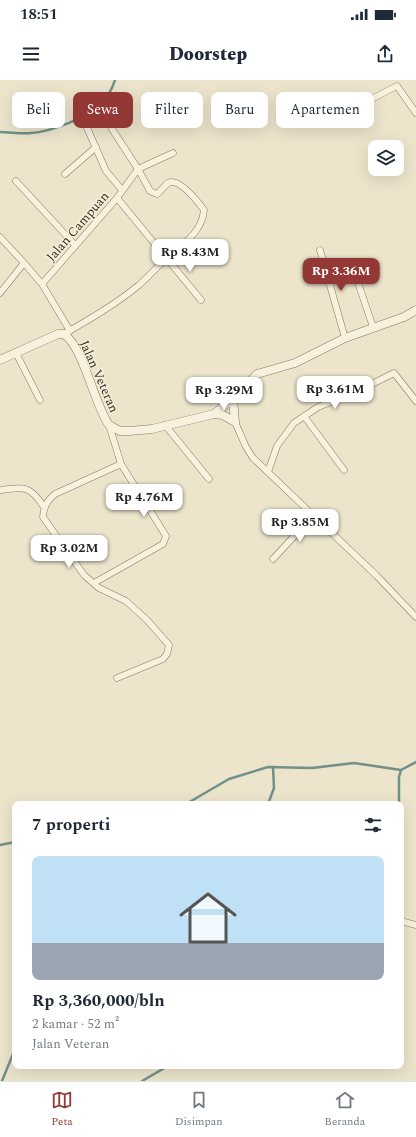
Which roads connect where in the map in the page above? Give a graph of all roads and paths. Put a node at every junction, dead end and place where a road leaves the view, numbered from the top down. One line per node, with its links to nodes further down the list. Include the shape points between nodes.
1 (374, 98): 2 (street, via 400,85)
2 (416, 113)
3 (87, 128): 5 (street)
4 (112, 129): 7 (street)
5 (96, 147): 8 (street); 10 (street, via 106,171)
6 (173, 153): 7 (street, Jalan Campuan)
7 (138, 169): 10 (street, Jalan Campuan); 15 (street, via 150,191 157,194 173,182 198,201 204,210 203,217 189,241)
8 (65, 174)
9 (16, 181): 13 (street)
10 (122, 190): 11 (street, Jalan Campuan)
11 (117, 198): 13 (street, Jalan Campuan); 15 (street)
12 (0, 237): 16 (street)
13 (75, 245): 18 (street, Jalan Campuan)
14 (320, 250): 24 (street)
15 (166, 259): 20 (street); 23 (street, via 111,306)
16 (24, 263): 18 (street); 19 (street)
17 (352, 265): 22 (street)
18 (42, 284): 23 (street)
19 (0, 293)
20 (201, 300)
21 (416, 310): 22 (street, Jalan Veteran, via 404,317)
22 (373, 327): 24 (street, Jalan Veteran)
23 (67, 332): 25 (street, Jalan Veteran); 33 (street, Jalan Veteran)
24 (345, 338): 27 (street, Jalan Veteran, via 294,363 256,374)
25 (16, 353): 26 (street, Jalan Veteran); 28 (street)
26 (1, 359)
27 (234, 399): 30 (street, Jalan Veteran); 32 (street)
28 (40, 400)
29 (416, 402): 31 (street, via 394,373 318,407)
30 (214, 414): 32 (street, via 223,415); 34 (street, Jalan Veteran)
31 (304, 416): 36 (street); 37 (street, via 294,423 277,446)
32 (235, 422): 37 (street, via 246,447)
33 (109, 425): 34 (street, Jalan Veteran, via 124,431 152,429); 35 (street)
34 (165, 425): 38 (street)
35 (121, 464): 40 (street, via 56,494); 43 (street, via 166,536 166,540 164,544)
36 (344, 470)
37 (268, 472): 41 (street)
38 (209, 479)
39 (1, 489): 40 (street, via 26,489 35,493)
40 (44, 507): 43 (street, via 43,517 51,531 71,554 84,575)
41 (314, 515): 42 (street); 44 (street)
42 (273, 559)
43 (94, 583): 45 (street, via 126,601 169,645 163,659)
44 (416, 617)
45 (117, 678)
46 (404, 921): 47 (street)
47 (416, 925)

